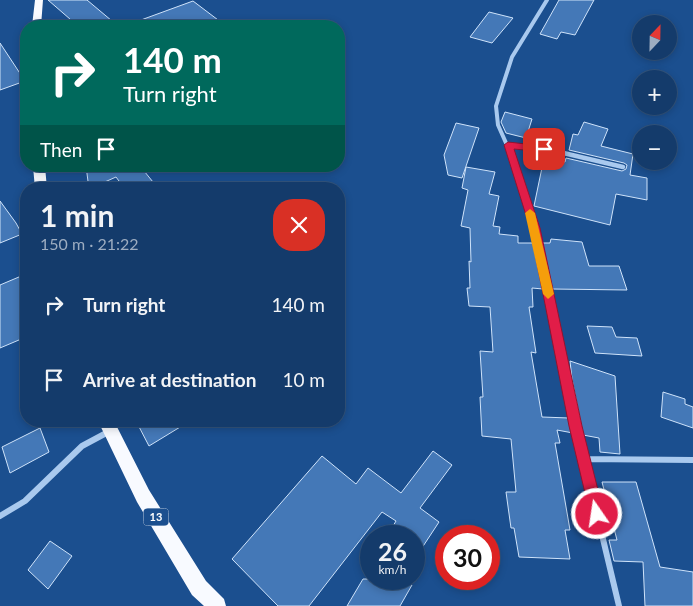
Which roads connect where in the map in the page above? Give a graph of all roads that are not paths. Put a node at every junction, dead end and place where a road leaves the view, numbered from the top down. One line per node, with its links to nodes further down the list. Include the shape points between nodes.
1 (40, 0): 3 (highway)
2 (547, 0): 4 (street, via 512,57 496,106 498,125)
3 (38, 20)
4 (508, 145): 5 (street, via 562,152); 8 (street, via 535,228)
5 (623, 167)
6 (107, 427): 10 (street, via 24,501)
7 (109, 427): 11 (highway, 13, via 153,512 199,588)
8 (584, 459): 9 (street); 12 (street)
9 (693, 460)
10 (0, 516)
11 (217, 606)
12 (620, 606)

